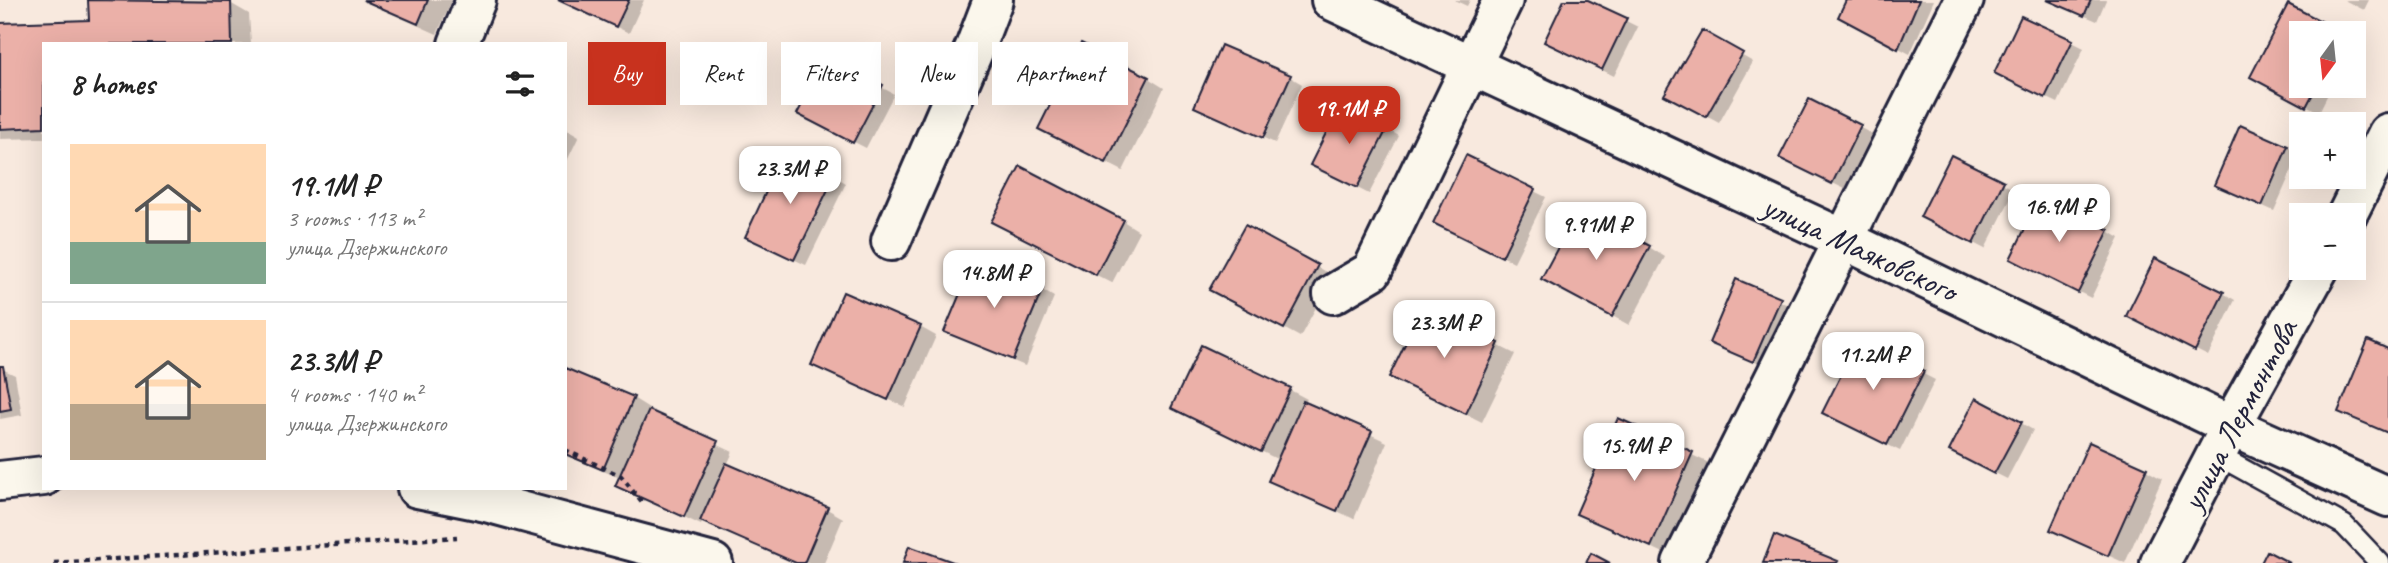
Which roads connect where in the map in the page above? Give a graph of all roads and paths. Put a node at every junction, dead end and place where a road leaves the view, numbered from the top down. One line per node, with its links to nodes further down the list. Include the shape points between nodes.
1 (477, 0): 6 (street)
2 (993, 0): 11 (street)
3 (1331, 0): 7 (street, улица Маяковского)
4 (1503, 0): 7 (street)
5 (1964, 0): 10 (street)
6 (459, 42)
7 (1471, 65): 10 (street, улица Маяковского); 13 (street, via 1372,271)
8 (2388, 133): 9 (street)
9 (2353, 203)
10 (1845, 240): 14 (street, улица Маяковского); 24 (street)
11 (891, 241)
12 (2312, 280): 14 (street, улица Лермонтова)
13 (1333, 294)
14 (2224, 441): 19 (street, улица Маяковского); 25 (street, улица Лермонтова); 26 (lane, via 2344,525)
15 (567, 451): 21 (path, via 621,476 650,514)
16 (42, 476): 17 (street)
17 (0, 481)
18 (427, 490): 21 (street)
19 (2388, 497)
20 (460, 537): 22 (path)
21 (654, 547): 23 (street)
22 (54, 563)
23 (713, 563)
24 (1682, 563)
25 (2160, 563)
26 (2380, 563)

